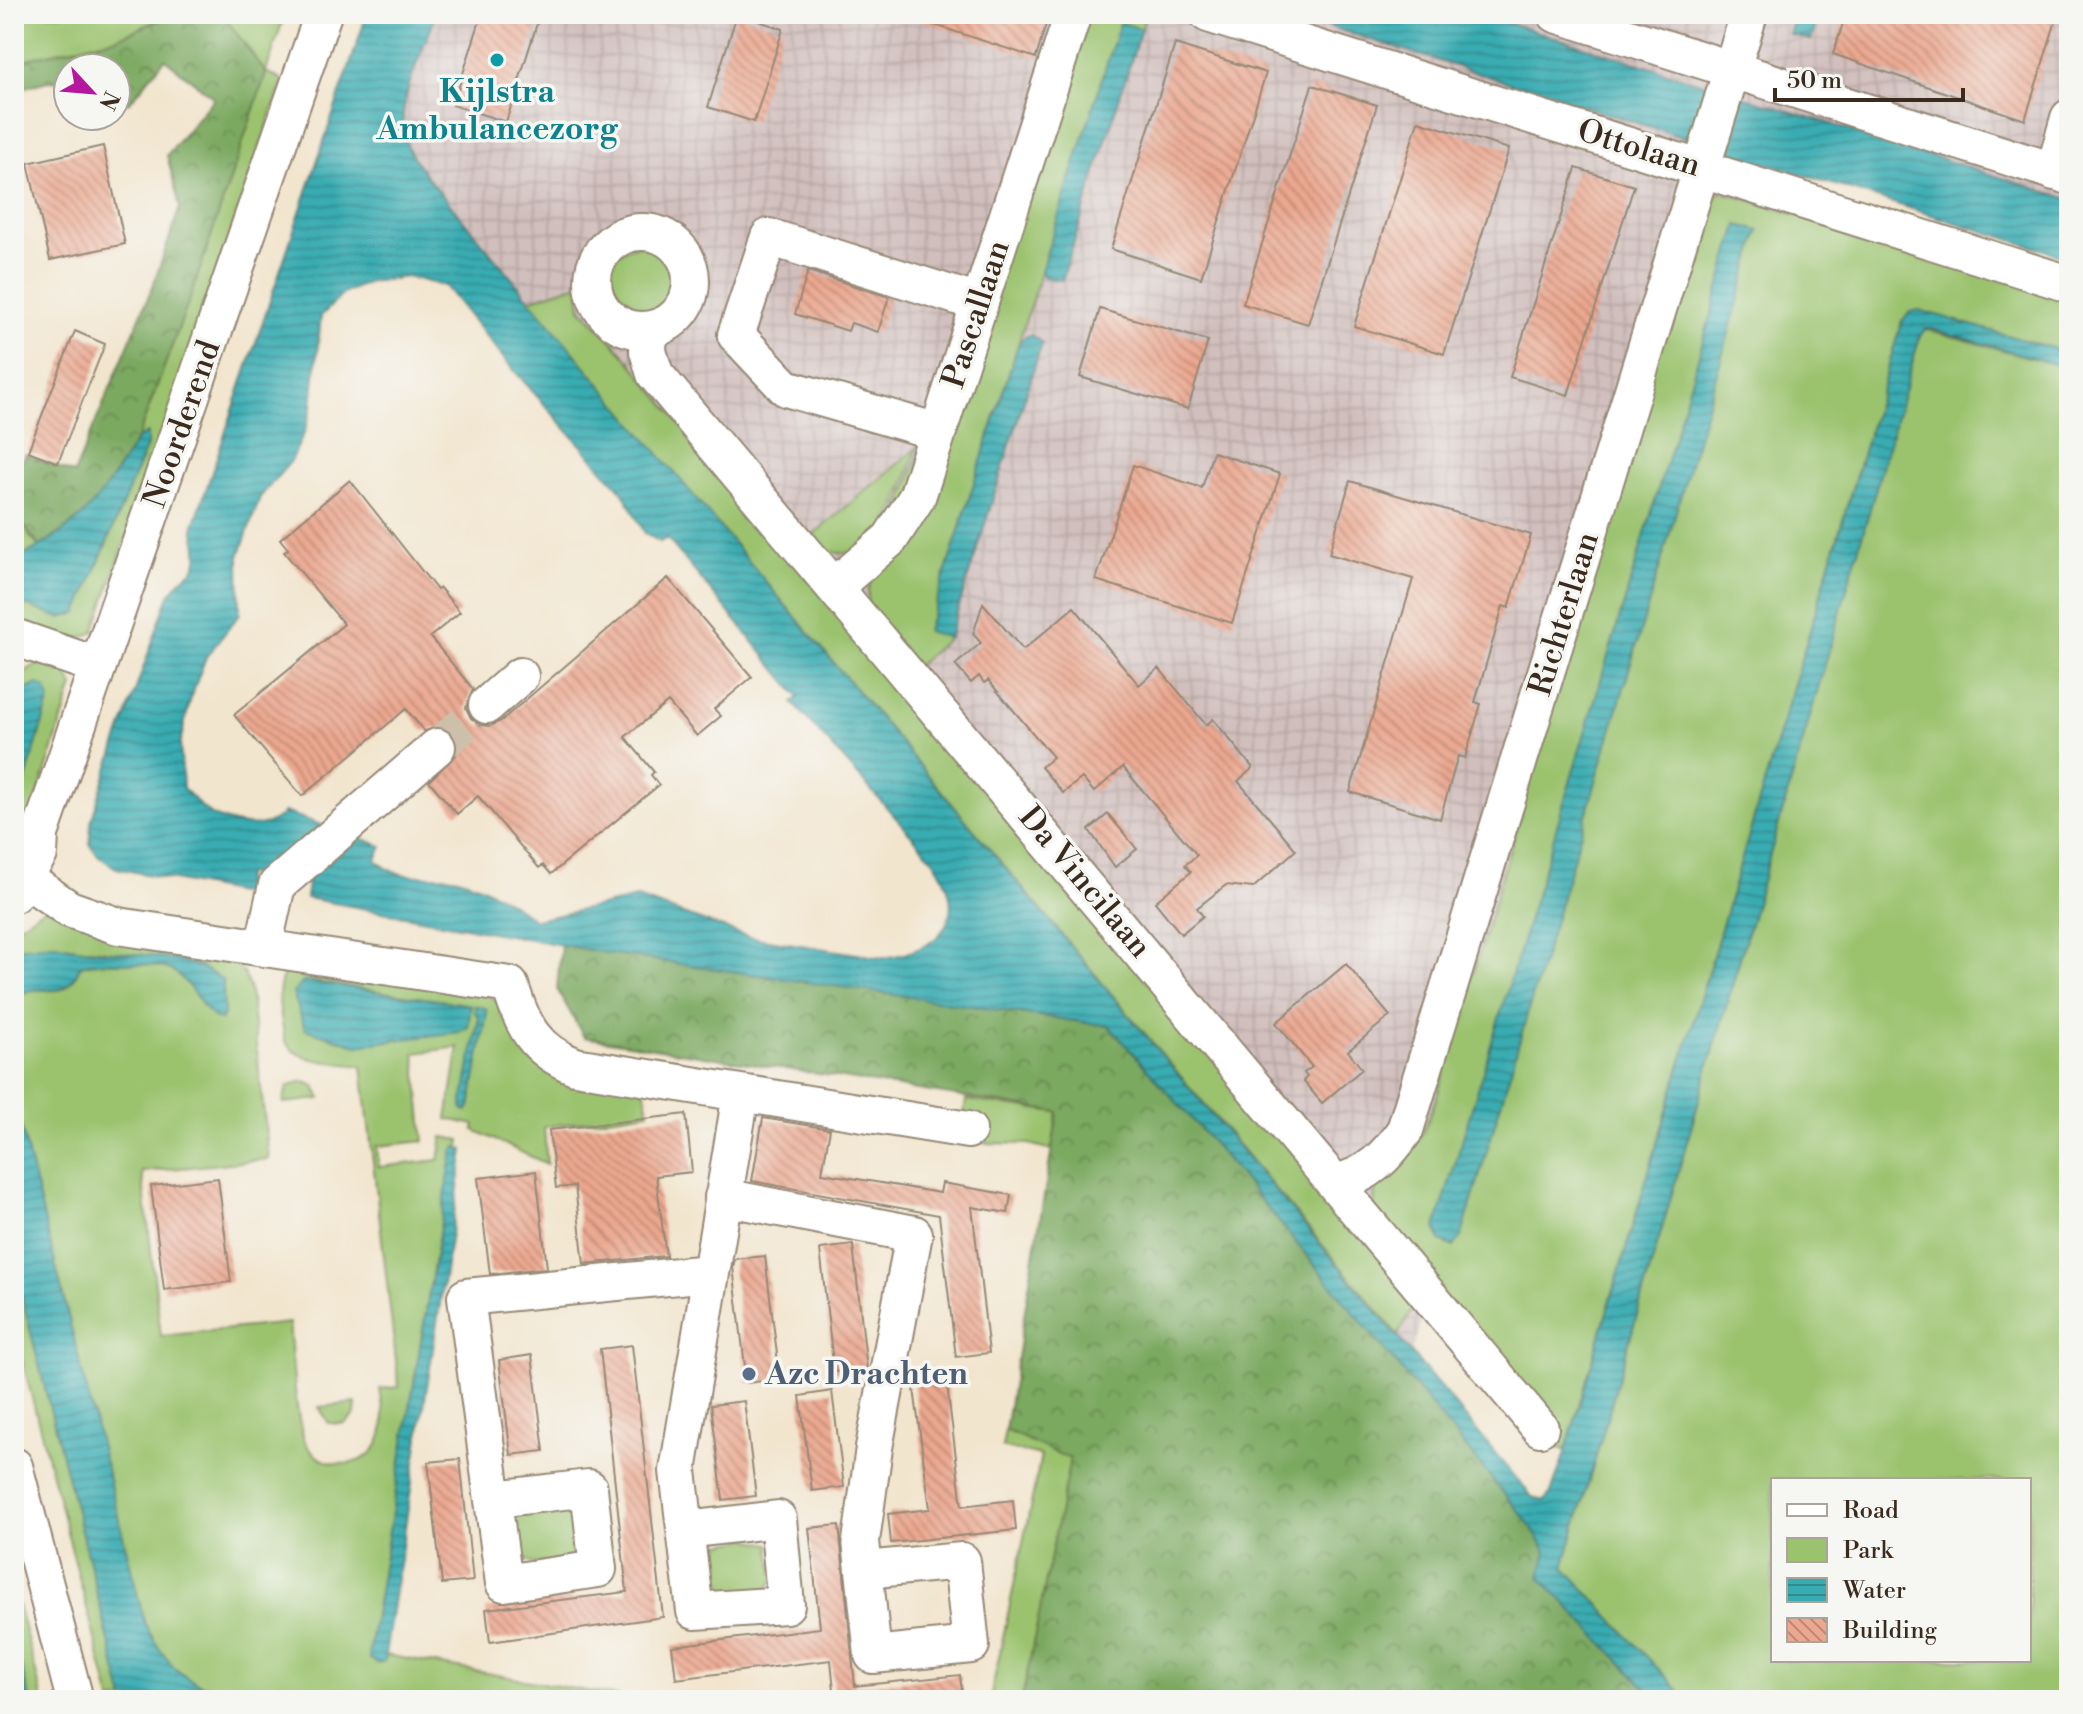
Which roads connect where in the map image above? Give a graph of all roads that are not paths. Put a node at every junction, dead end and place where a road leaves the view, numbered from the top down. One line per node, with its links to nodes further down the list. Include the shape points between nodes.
1 (323, 14): 16 (street, Noorderend)
2 (1073, 14): 11 (street, Pascallaan)
3 (1208, 14): 8 (street, Ottolaan)
4 (1556, 14): 6 (street)
5 (1749, 14): 6 (street, Richterlaan)
6 (1730, 76): 8 (street, Richterlaan); 9 (street)
7 (2069, 118): 9 (street)
8 (1704, 162): 10 (street, Ottolaan); 24 (street, Richterlaan, via 1405,1130 1370,1169)
9 (2061, 174)
10 (2069, 284)
11 (979, 303): 13 (street, Pascallaan); 13 (street, via 769,237 736,335 786,388)
12 (649, 330): 14 (street, Da Vincilaan, via 655,374)
13 (938, 432): 14 (street, Pascallaan, via 917,497 890,539)
14 (835, 586): 24 (street, Da Vincilaan)
15 (20, 653): 16 (street)
16 (98, 666): 20 (street, Noorderend, via 40,834 39,854)
17 (520, 676): 18 (street)
18 (487, 705)
19 (437, 747): 21 (street, via 277,885)
20 (17, 877): 21 (street, Noorderend, via 69,909 118,926)
21 (263, 948): 22 (street, Noorderend, via 510,985 537,1045 575,1066)
22 (741, 1094): 23 (street); 25 (street)
23 (968, 1130)
24 (1338, 1182): 27 (street, Da Vincilaan)
25 (723, 1197): 26 (street); 31 (street, via 914,1234 874,1448 861,1541)
26 (709, 1273): 29 (street, via 466,1297); 30 (street, via 678,1471)
27 (1540, 1428)
28 (14, 1466): 32 (street)
29 (495, 1499)
30 (686, 1530)
31 (864, 1570)
32 (75, 1700)

